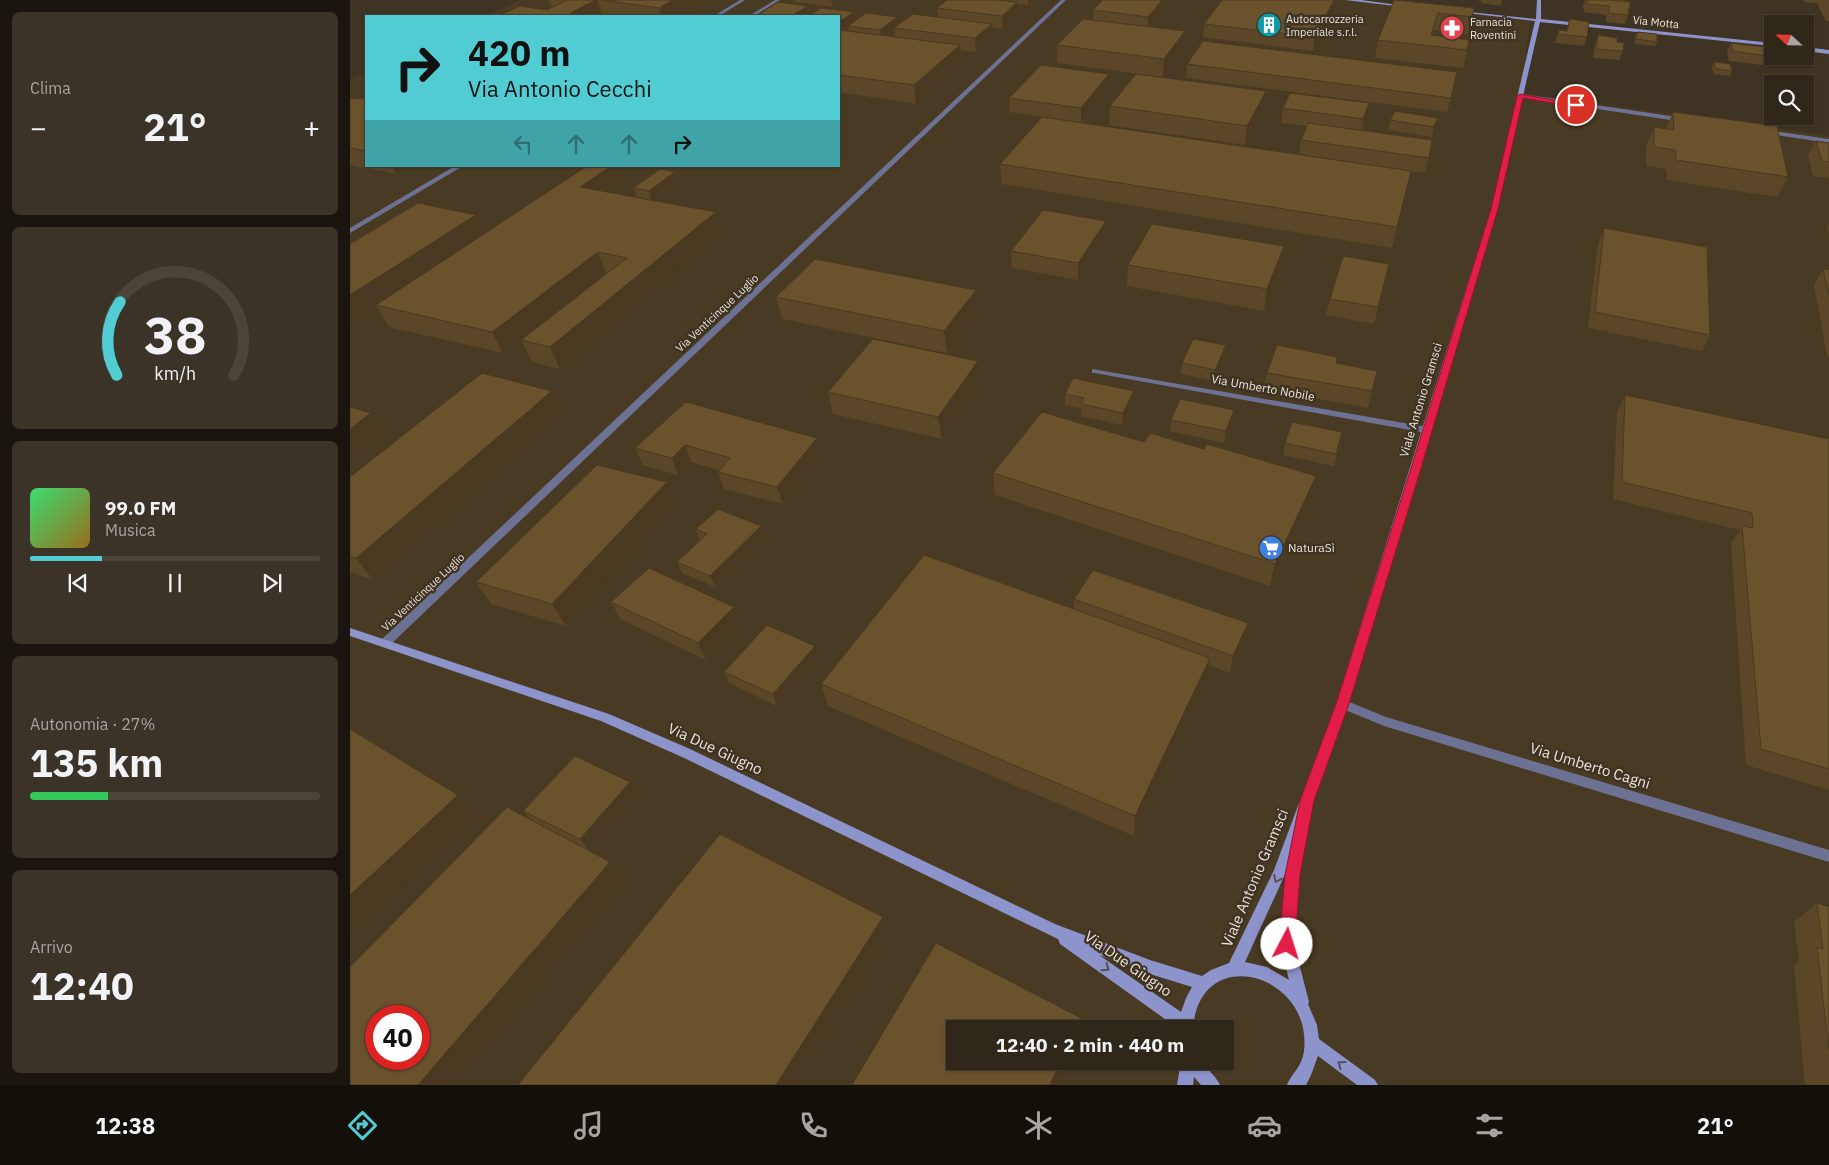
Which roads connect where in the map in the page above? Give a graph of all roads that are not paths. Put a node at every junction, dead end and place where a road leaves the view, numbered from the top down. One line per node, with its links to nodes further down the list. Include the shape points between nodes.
1 (743, 0): 8 (street)
2 (778, 0): 9 (street)
3 (1064, 0): 23 (street, Via Venticinque Luglio)
4 (1347, 0): 6 (street)
5 (1539, 0): 10 (street, Viale Antonio Gramsci)
6 (1414, 7)
7 (1452, 11): 10 (street, Via Motta)
8 (718, 15)
9 (753, 15)
10 (1538, 21): 11 (street, Via Motta); 14 (street, Viale Antonio Gramsci)
11 (1764, 44)
12 (1814, 50): 13 (street)
13 (1829, 52)
14 (1520, 96): 15 (street); 21 (street, Viale Antonio Gramsci, via 1494,209)
15 (1692, 121)
16 (1760, 131): 17 (street)
17 (1829, 141)
18 (458, 167): 19 (street)
19 (350, 231)
20 (1095, 371): 21 (street, Via Umberto Nobile)
21 (1427, 430): 24 (street, Viale Antonio Gramsci)
22 (350, 632): 23 (street, Via Due Giugno)
23 (385, 643): 27 (street, Via Due Giugno, via 605,717)
24 (1342, 704): 25 (street, Viale Antonio Gramsci); 26 (street, Via Umberto Cagni, via 1384,721)
25 (1307, 801): 28 (street, Viale Antonio Gramsci, one-way to 28, via 1280,872); 30 (street, Viale Antonio Gramsci, via 1293,875 1287,944)
26 (1829, 856)
27 (1052, 930): 29 (street, Via Due Giugno); 31 (street, Via Due Giugno, one-way to 31)
28 (1234, 969): 29 (street, via 1218,974); 30 (street, via 1254,970 1273,977 1290,990)
29 (1204, 984): 32 (street, via 1194,995)
30 (1304, 1008): 33 (street, Viale Antonio Gramsci)
31 (1176, 1020)
32 (1187, 1020)
33 (1312, 1043): 38 (street, via 1309,1064); 39 (street, one-way to 33)
34 (1188, 1070): 36 (street)
35 (1198, 1070): 37 (street)
36 (1185, 1085)
37 (1212, 1085)
38 (1295, 1085)
39 (1370, 1085)

